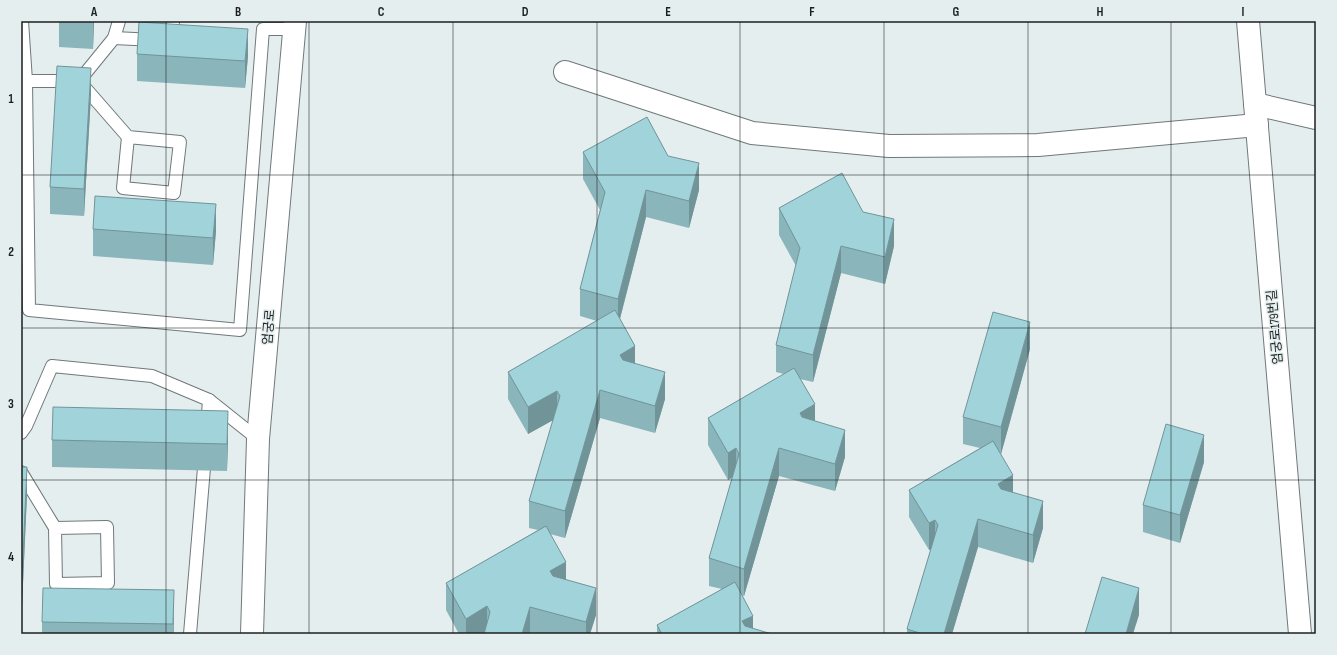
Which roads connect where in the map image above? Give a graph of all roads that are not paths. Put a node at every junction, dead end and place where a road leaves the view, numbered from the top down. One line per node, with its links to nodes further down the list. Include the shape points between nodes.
1 (22, 21): 9 (lane)
2 (119, 21): 7 (lane)
3 (173, 21): 7 (lane, via 172,41)
4 (1248, 21): 11 (street, 엄궁로179번길)
5 (263, 25): 6 (lane); 9 (lane, via 240,330 29,310)
6 (295, 25): 16 (street, 엄궁로)
7 (114, 38): 10 (lane)
8 (566, 72): 11 (street, via 752,133 889,146 1038,145)
9 (26, 81): 10 (lane)
10 (79, 81): 13 (lane)
11 (1256, 114): 12 (street); 21 (street, 엄궁로179번길)
12 (1316, 118)
13 (128, 137): 13 (lane, via 123,188 174,193 180,142)
14 (209, 400): 15 (lane, via 152,376 52,366); 16 (lane); 19 (lane)
15 (21, 433)
16 (258, 439): 20 (street, 엄궁로)
17 (21, 472): 18 (lane)
18 (55, 528): 18 (lane, via 56,584 108,583 107,527)
19 (190, 634)
20 (252, 634)
21 (1300, 634)

